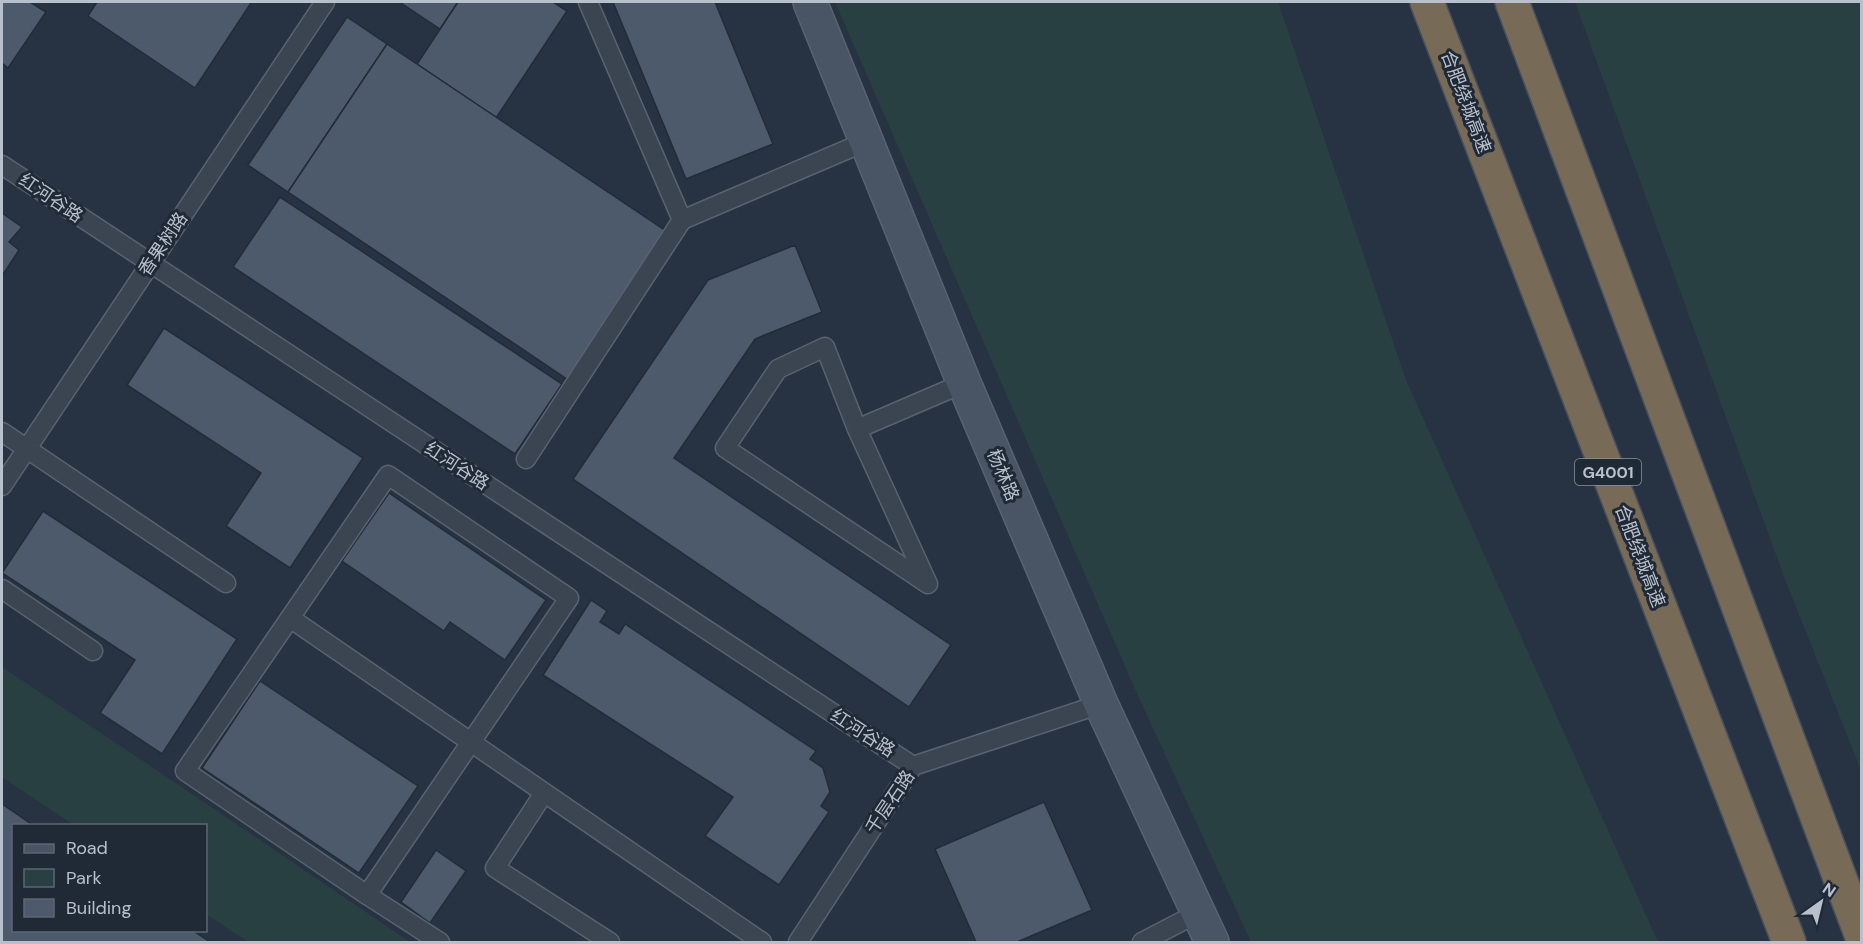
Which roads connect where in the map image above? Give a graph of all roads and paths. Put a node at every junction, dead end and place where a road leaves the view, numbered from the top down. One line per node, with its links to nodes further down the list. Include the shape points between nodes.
1 (325, 2): 9 (lane, 香果树路)
2 (588, 2): 8 (lane)
3 (810, 2): 6 (street, 杨林路)
4 (1427, 2): 33 (highway, 合肥绕城高速 / G4001)
5 (1512, 2): 26 (highway)
6 (867, 141): 8 (lane); 10 (street, 杨林路)
7 (2, 165): 9 (lane, 红河谷路)
8 (682, 220): 14 (lane)
9 (150, 264): 13 (lane, 香果树路); 22 (lane, 红河谷路)
10 (963, 383): 11 (lane); 20 (street, 杨林路)
11 (857, 429): 11 (lane, via 825,347 778,369 725,448 928,584)
12 (2, 432): 13 (lane)
13 (26, 449): 15 (lane, 香果树路); 16 (lane)
14 (526, 459)
15 (2, 486)
16 (226, 583)
17 (2, 589): 19 (lane)
18 (290, 618): 21 (lane); 21 (lane, via 388,475 569,598); 24 (lane, via 185,771)
19 (93, 651)
20 (1101, 704): 22 (lane, 千层石路); 25 (street, 杨林路)
21 (471, 742): 23 (lane); 24 (lane)
22 (913, 766): 30 (lane, 千层石路)
23 (544, 793): 28 (lane, via 495,868); 29 (lane)
24 (367, 895): 27 (lane)
25 (1198, 913): 31 (lane); 32 (street, 杨林路)
26 (1862, 937)
27 (440, 942)
28 (610, 942)
29 (762, 942)
30 (798, 942)
31 (1142, 942)
32 (1212, 942)
33 (1789, 942)

